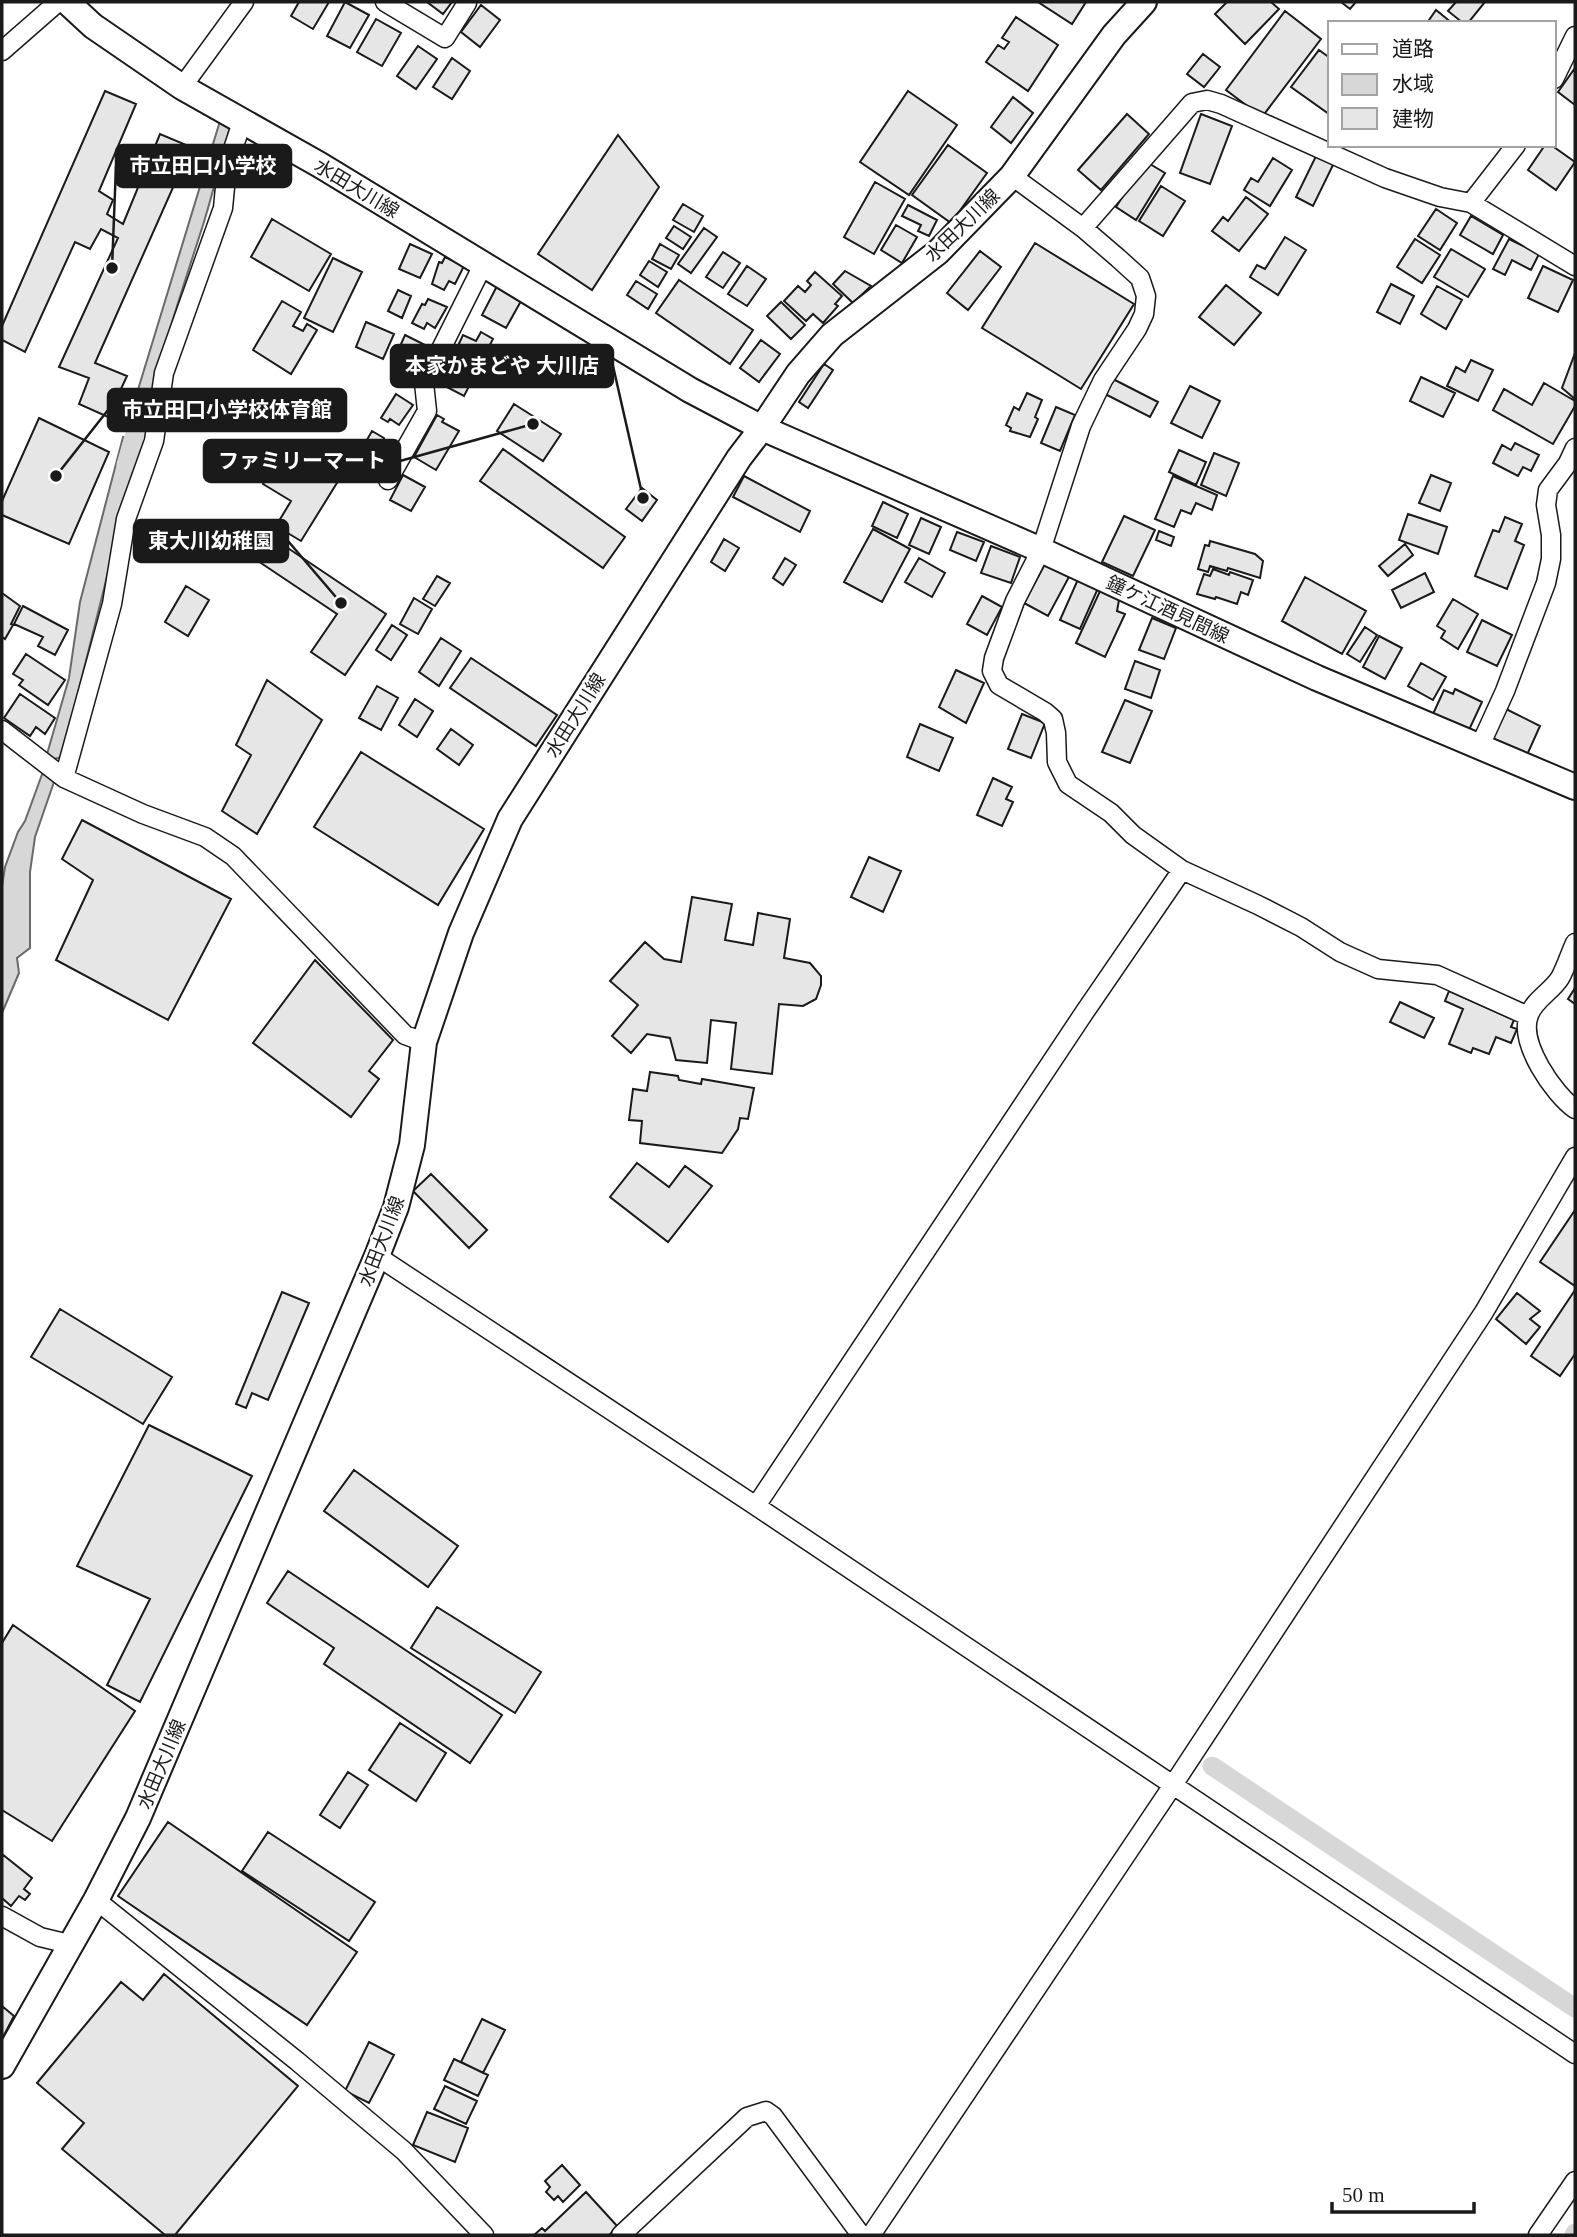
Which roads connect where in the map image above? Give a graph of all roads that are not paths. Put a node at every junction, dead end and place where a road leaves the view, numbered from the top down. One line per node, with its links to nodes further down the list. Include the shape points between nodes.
1 (58, 2): 8 (street)
2 (67, 2): 10 (main road, 水田大川線)
3 (244, 2): 10 (street)
4 (385, 2): 6 (street, via 445,38)
5 (1144, 2): 13 (main road, 水田大川線, via 1114,35)
6 (467, 3)
7 (1575, 36): 9 (street)
8 (2, 51)
9 (1556, 75)
10 (182, 87): 11 (main road, 水田大川線)
11 (242, 122): 16 (main road, 水田大川線); 24 (street, via 228,167 223,208 164,373 154,441 126,519 112,604)
12 (1514, 147): 14 (street)
13 (1012, 176): 15 (street); 18 (main road, 水田大川線, via 938,252 832,335)
14 (1471, 203): 15 (street, via 1385,178 1207,100 1192,103); 17 (street)
15 (1083, 228): 21 (street, via 1140,278 1146,296 1144,314 1103,380 1082,426)
16 (483, 265): 18 (main road, 水田大川線, via 690,390); 20 (street, via 424,383 427,411)
17 (1575, 266)
18 (762, 428): 21 (main road, 鐘ケ江酒見間線); 29 (main road, 水田大川線, via 510,819 461,933)
19 (1575, 448): 23 (street, via 1548,490 1551,559 1546,583)
20 (388, 480)
21 (1041, 550): 23 (main road, 鐘ケ江酒見間線); 26 (street, via 1015,601 992,671 999,685 1053,719 1056,762 1068,785)
22 (2, 730): 24 (street)
23 (1479, 748): 25 (main road, 鐘ケ江酒見間線)
24 (64, 778): 29 (street, via 205,837 233,856 405,1035)
25 (1575, 787)
26 (1182, 870): 28 (street, via 1378,969 1437,975); 33 (street)
27 (1573, 948): 28 (street, via 1559,979)
28 (1528, 1016): 30 (street, via 1533,1051 1541,1068 1553,1088)
29 (424, 1042): 32 (main road, 水田大川線, via 412,1145)
30 (1575, 1108)
31 (1575, 1157): 34 (street, via 1483,1312)
32 (377, 1256): 33 (street); 35 (main road, 水田大川線, via 138,1818)
33 (756, 1506): 34 (street)
34 (1173, 1785): 38 (street); 44 (street)
35 (96, 1900): 37 (main road, 水田大川線); 41 (street, via 404,2151)
36 (2, 1916): 37 (street, via 40,1937)
37 (69, 1944): 39 (main road, 水田大川線)
38 (1575, 2054)
39 (2, 2066)
40 (1575, 2181): 45 (street)
41 (484, 2235)
42 (621, 2235): 43 (street, via 747,2117 766,2112)
43 (861, 2235)
44 (871, 2235)
45 (1538, 2235)

